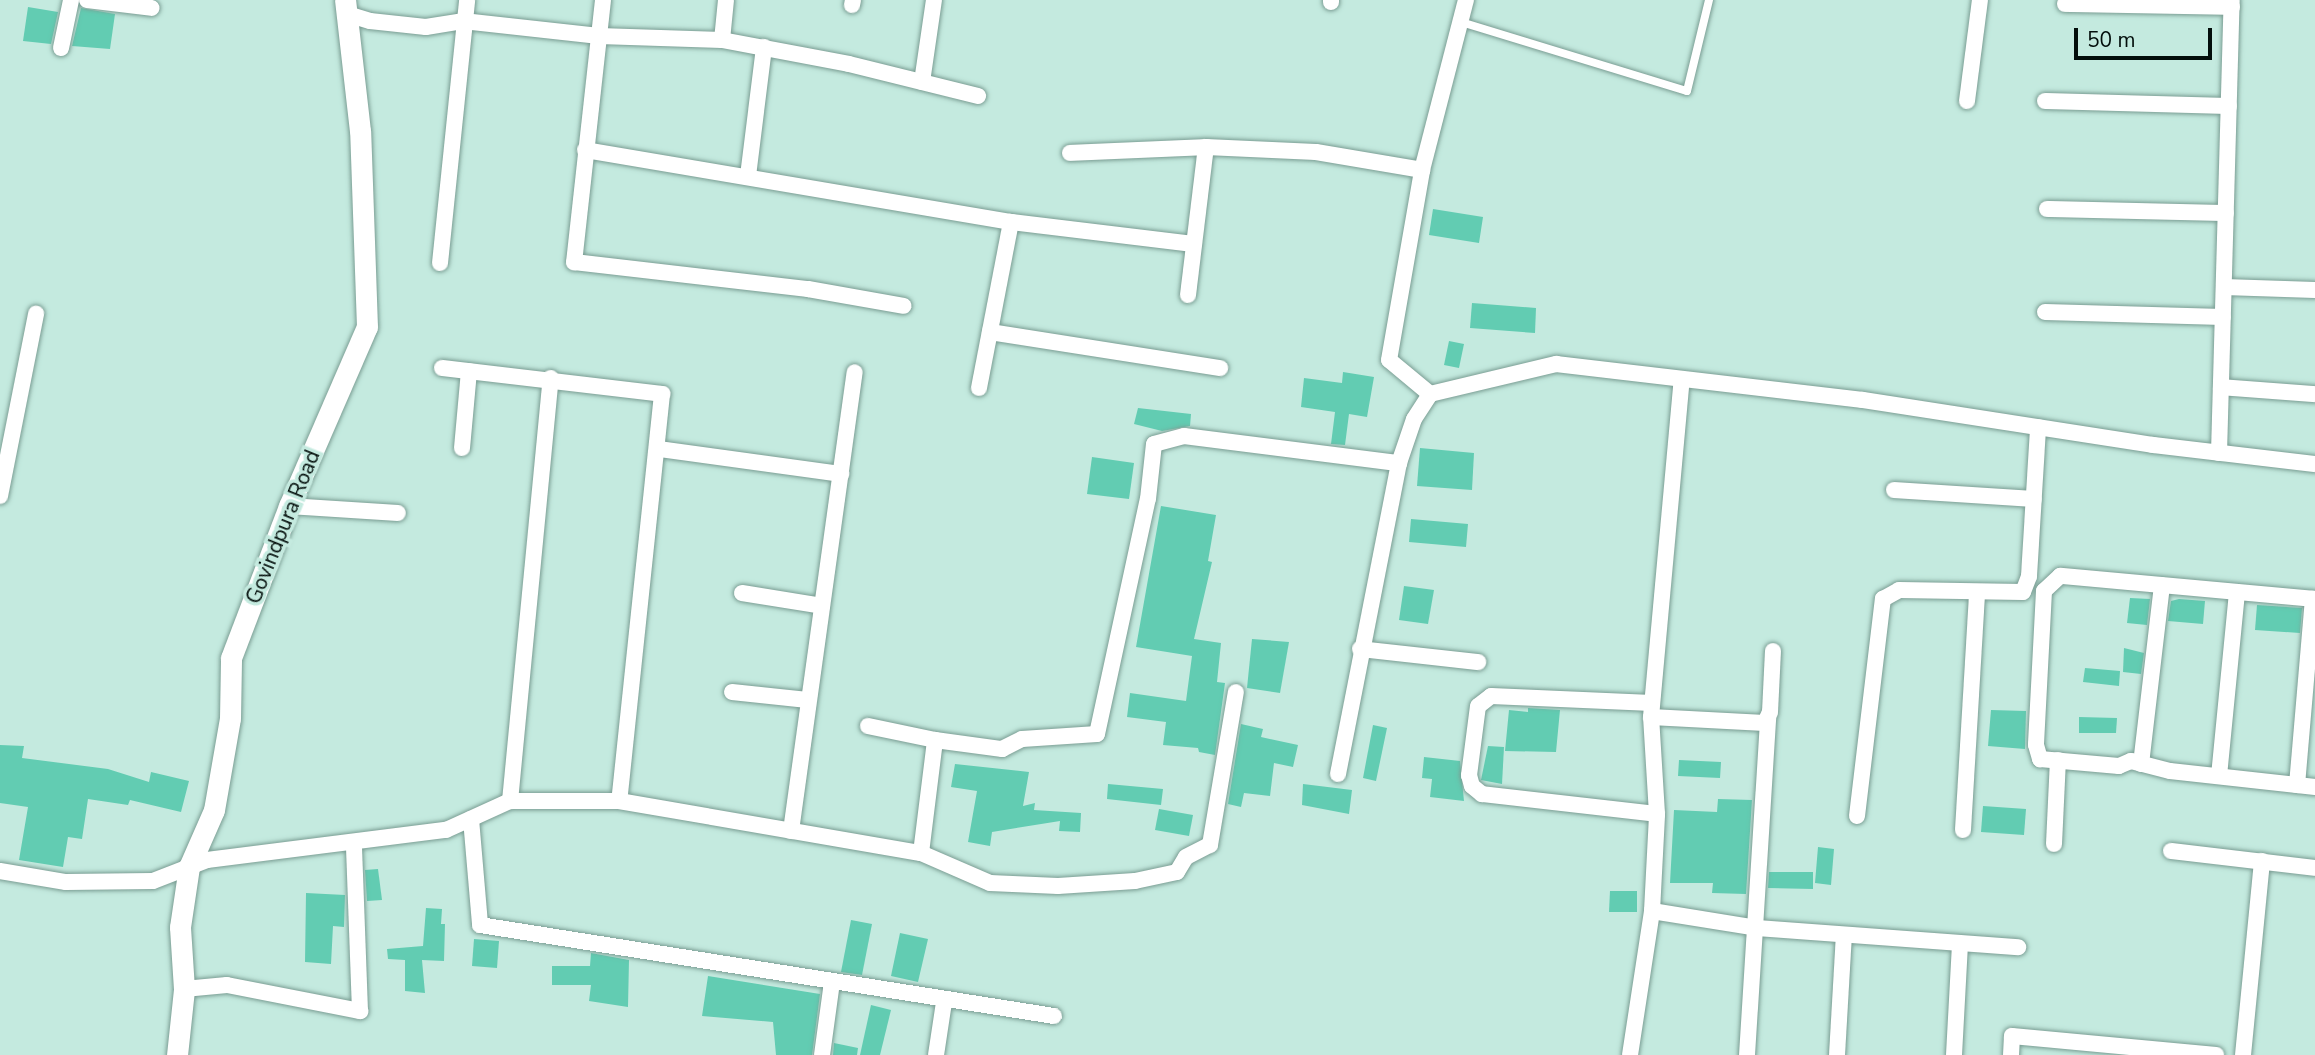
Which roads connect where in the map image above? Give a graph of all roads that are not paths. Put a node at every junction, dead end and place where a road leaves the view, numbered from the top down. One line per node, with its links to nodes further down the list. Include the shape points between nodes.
1 (71, 0): 19 (street)
2 (87, 0): 13 (street)
3 (467, 0): 14 (street)
4 (603, 0): 16 (street)
5 (726, 0): 17 (street)
6 (934, 0): 20 (street)
7 (1466, 0): 15 (street)
8 (1709, 0): 15 (lane, via 1687,91)
9 (1980, 0): 22 (street)
10 (2232, 3): 11 (street); 24 (street)
11 (2065, 4)
12 (346, 7): 14 (street, via 370,22 426,27); 63 (street, Govindpura Road, via 360,131 367,327)
13 (152, 8)
14 (463, 21): 16 (street); 34 (street)
15 (1461, 22): 28 (street)
16 (599, 36): 17 (street); 26 (street)
17 (722, 40): 18 (street)
18 (764, 47): 20 (street); 29 (street)
19 (61, 48)
20 (922, 82): 21 (street)
21 (978, 96)
22 (1966, 101)
23 (2045, 101): 24 (street)
24 (2229, 106): 31 (street)
25 (1206, 147): 27 (street); 28 (street, via 1316,152); 33 (street)
26 (585, 150): 29 (street); 38 (street, via 574,261 808,289)
27 (1070, 153)
28 (1422, 170): 51 (street, via 1389,360)
29 (747, 176): 32 (street)
30 (2047, 209): 31 (street)
31 (2226, 213): 35 (street)
32 (1011, 222): 33 (street); 42 (street)
33 (1194, 244): 37 (street)
34 (440, 263)
35 (2224, 287): 36 (street); 41 (street)
36 (2315, 290)
37 (1188, 295)
38 (904, 306)
39 (2045, 313): 41 (street)
40 (36, 314): 61 (street)
41 (2223, 317): 49 (street)
42 (990, 332): 44 (street); 50 (street)
43 (442, 368): 45 (street)
44 (1220, 368)
45 (469, 371): 47 (street); 54 (street)
46 (855, 372): 59 (street)
47 (551, 378): 55 (street, via 662,394); 87 (street)
48 (1682, 379): 51 (street, via 1556,364); 53 (street); 77 (street)
49 (2221, 387): 52 (street); 56 (street)
50 (979, 388)
51 (1430, 394): 57 (street, via 1414,419)
52 (2315, 394)
53 (2038, 427): 56 (street); 62 (street)
54 (462, 448)
55 (659, 449): 59 (street); 88 (street)
56 (2219, 453): 58 (street)
57 (1399, 463): 71 (street); 80 (street, via 1184,436 1154,444 1148,499 1097,734 1022,739 1002,748)
58 (2315, 464)
59 (841, 474): 70 (street)
60 (1894, 490): 62 (street)
61 (0, 496)
62 (2034, 499): 68 (street, via 2029,576 2023,592)
63 (289, 506): 64 (street); 99 (street, Govindpura Road, via 231,658 230,718 214,810)
64 (398, 513)
65 (2161, 585): 66 (street); 81 (street, via 2060,576 2045,591 2036,745 2040,759); 82 (street)
66 (2237, 592): 69 (street); 84 (street)
67 (742, 593): 70 (street)
68 (1977, 593): 90 (street, via 1899,590 1883,598); 92 (street)
69 (2314, 599): 85 (street)
70 (822, 606): 76 (street)
71 (1360, 649): 73 (street); 83 (street)
72 (1773, 651): 78 (street)
73 (1478, 662)
74 (732, 692): 76 (street)
75 (1236, 692): 97 (street, via 1210,845 1186,857 1177,872 1135,881 990,883)
76 (808, 700): 93 (street)
77 (1652, 710): 78 (street, via 1758,724); 89 (street); 89 (street, via 1491,696 1478,706 1469,775 1472,786 1482,794)
78 (1768, 719): 103 (street)
79 (868, 726): 80 (street)
80 (935, 740): 97 (street)
81 (2058, 760): 82 (street); 94 (street)
82 (2141, 764): 84 (street)
83 (1338, 774)
84 (2219, 776): 85 (street)
85 (2297, 785): 86 (street)
86 (2315, 787)
87 (510, 801): 88 (street); 91 (street)
88 (619, 801): 93 (street)
89 (1657, 814): 102 (street)
90 (1857, 816)
91 (471, 819): 95 (street, via 446,830); 107 (street, via 480,925)
92 (1964, 830)
93 (791, 831): 97 (street)
94 (2054, 844)
95 (354, 845): 99 (street, via 207,860); 108 (street, via 360,1010 227,985)
96 (2171, 852): 98 (street)
97 (921, 853)
98 (2262, 861): 100 (street); 121 (street)
99 (189, 867): 101 (street, via 153,881 66,882); 108 (street, Govindpura Road, via 180,927)
100 (2315, 868)
101 (0, 870)
102 (1652, 911): 103 (street); 115 (street)
103 (1757, 928): 104 (street); 116 (street)
104 (1844, 935): 105 (street); 117 (street)
105 (1959, 945): 106 (street); 118 (street)
106 (2018, 947)
107 (832, 982): 109 (street); 113 (street)
108 (184, 989): 111 (street, Govindpura Road)
109 (944, 1002): 110 (street); 114 (street)
110 (1054, 1016)
111 (177, 1055): 112 (street)
112 (187, 1055)
113 (822, 1055)
114 (936, 1055)
115 (1630, 1055)
116 (1747, 1055)
117 (1838, 1055)
118 (1954, 1055)
119 (2011, 1055): 120 (street, via 2012,1036)
120 (2216, 1055)
121 (2243, 1055)

